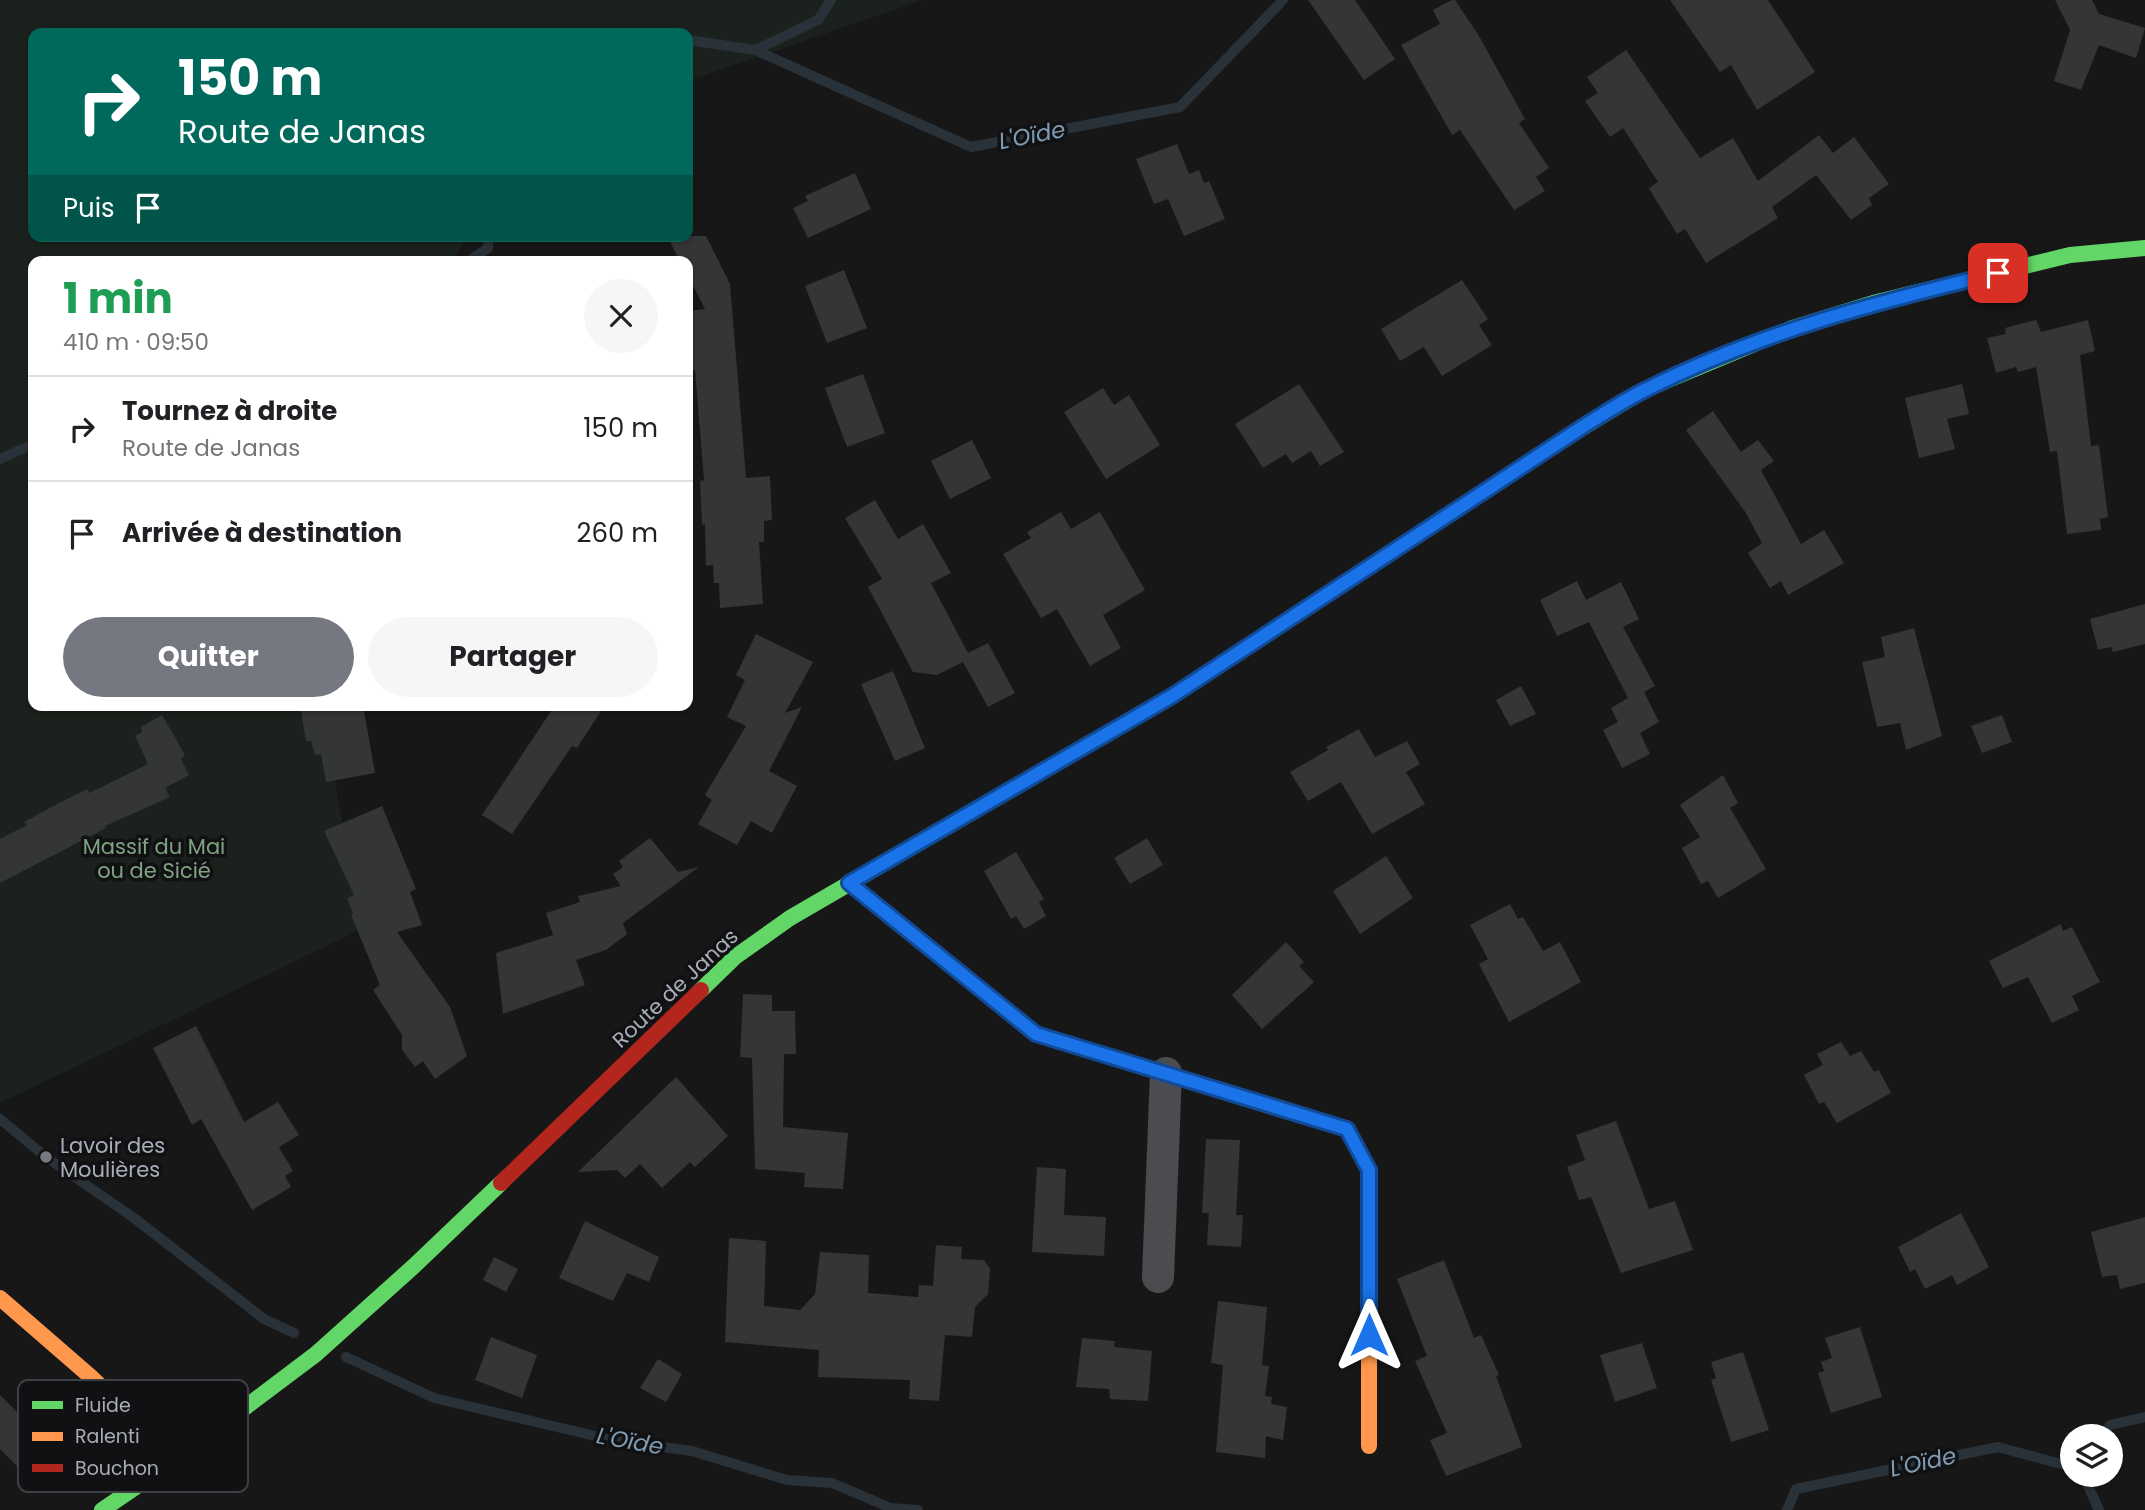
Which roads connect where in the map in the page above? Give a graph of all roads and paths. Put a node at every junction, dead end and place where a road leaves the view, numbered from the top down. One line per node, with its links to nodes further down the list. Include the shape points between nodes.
1 (2145, 248): 2 (street, Route de Janas, via 2070,255 1877,302 1793,328 1646,389 1172,696)
2 (849, 883): 3 (street, via 1036,1034); 7 (street, Route de Janas, via 735,957 414,1266 316,1354)
3 (1166, 1073): 4 (street); 8 (street, via 1347,1129 1369,1170)
4 (1158, 1277)
5 (0, 1298): 6 (street)
6 (94, 1380)
7 (248, 1405)
8 (1369, 1446)
9 (128, 1492): 10 (street, Route de Janas)
10 (102, 1510)

